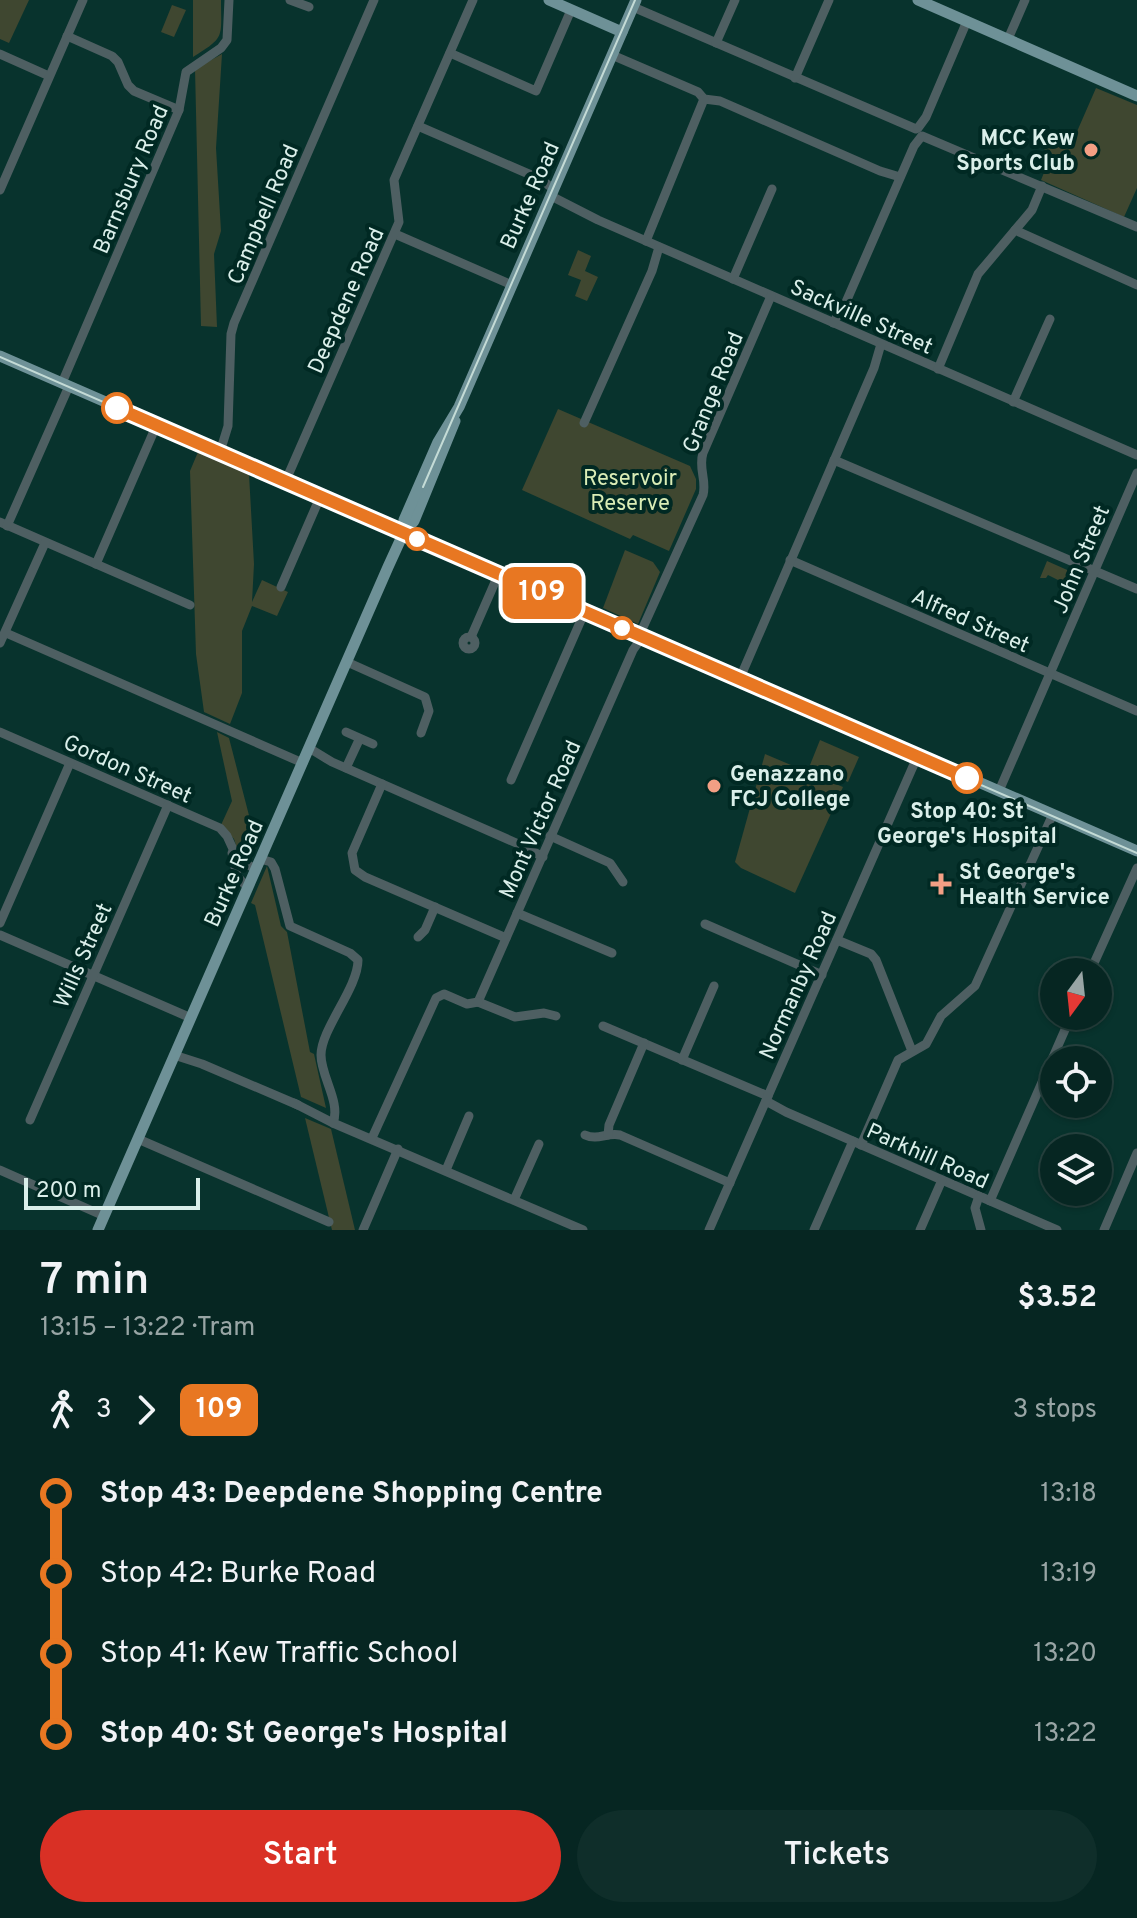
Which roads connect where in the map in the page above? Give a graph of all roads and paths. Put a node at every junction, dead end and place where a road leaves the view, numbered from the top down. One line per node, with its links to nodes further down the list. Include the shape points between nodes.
1 (83, 0): 16 (street)
2 (229, 0): 26 (street, Barnsbury Road, via 228,34 221,48 184,77)
3 (290, 0): 12 (street)
4 (374, 0): 52 (street, Campbell Road, via 234,323 228,426)
5 (473, 0): 19 (street, Deepdene Road)
6 (549, 0): 13 (main road)
7 (735, 0): 18 (street)
8 (829, 0): 23 (street)
9 (1025, 0): 17 (street)
10 (922, 1): 14 (main road)
11 (635, 4): 15 (main road, Burke Road); 18 (street)
12 (309, 7)
13 (571, 10): 15 (main road); 19 (street, via 536,91)
14 (967, 21): 17 (main road); 28 (street)
15 (622, 32): 21 (main road, Burke Road)
16 (67, 36): 22 (street); 26 (street, via 112,56 134,91)
17 (1008, 39): 24 (main road)
18 (716, 43): 23 (street)
19 (450, 53): 27 (street, Deepdene Road)
20 (0, 54): 22 (street)
21 (612, 55): 25 (street); 33 (main road, Burke Road)
22 (49, 76): 32 (street)
23 (795, 78): 28 (street)
24 (1137, 96)
25 (704, 99): 29 (street, via 720,101); 37 (street)
26 (179, 110): 48 (street, Barnsbury Road)
27 (418, 126): 33 (street, Sackville Street, via 538,178); 36 (street, Deepdene Road, via 394,180 400,212)
28 (920, 132): 29 (street); 30 (street)
29 (900, 177): 44 (street)
30 (1042, 186): 34 (street); 35 (street, via 1032,210)
31 (772, 189): 39 (street)
32 (0, 190)
33 (553, 192): 37 (street, Sackville Street, via 573,209); 40 (main road, Burke Road)
34 (1137, 227)
35 (1015, 230): 41 (street); 47 (street, via 978,274)
36 (395, 234): 40 (street); 56 (street, Deepdene Road)
37 (643, 240): 38 (street, Sackville Street)
38 (662, 248): 39 (street, Sackville Street); 50 (street)
39 (733, 279): 42 (street, Sackville Street)
40 (512, 285): 59 (main road, Burke Road, via 459,407 438,442 404,520)
41 (1137, 285)
42 (771, 296): 44 (street, Sackville Street); 70 (street, Grange Road, via 703,453 703,495)
43 (1050, 319): 49 (street)
44 (837, 325): 45 (street, Sackville Street)
45 (884, 346): 47 (street, Sackville Street); 54 (street)
46 (0, 356): 48 (main road)
47 (938, 369): 49 (street, Sackville Street)
48 (65, 384): 51 (main road); 58 (street, Barnsbury Road)
49 (1013, 402): 53 (street, Sackville Street)
50 (584, 423)
51 (157, 424): 52 (main road); 62 (street)
52 (220, 452): 56 (main road)
53 (1137, 455)
54 (834, 460): 61 (street); 63 (street)
55 (1137, 473): 63 (street, John Street)
56 (286, 480): 57 (main road)
57 (321, 495): 59 (main road); 65 (street)
58 (4, 524): 60 (street)
59 (404, 532): 64 (main road); 73 (main road, Burke Road)
60 (45, 543): 62 (street); 69 (street)
61 (790, 560): 74 (street, Alfred Street); 75 (street)
62 (96, 564): 67 (street)
63 (1094, 571): 66 (street); 74 (street, John Street)
64 (499, 573): 68 (main road); 71 (street)
65 (281, 587)
66 (1137, 589)
67 (190, 605)
68 (585, 611): 70 (main road); 86 (street)
69 (6, 633): 72 (street); 82 (street)
70 (640, 634): 75 (main road); 91 (street, Mont Victor Road)
71 (471, 637)
72 (0, 643)
73 (347, 662): 79 (street, via 425,697 429,711); 82 (main road, Burke Road)
74 (1050, 674): 76 (street, Alfred Street); 88 (street, John Street)
75 (740, 678): 83 (main road)
76 (1137, 711)
77 (0, 732): 84 (street, Gordon Street)
78 (346, 732): 80 (street)
79 (421, 733)
80 (359, 740): 81 (street); 85 (street)
81 (373, 744)
82 (306, 755): 85 (street); 95 (main road, Burke Road)
83 (918, 755): 88 (main road); 106 (street, Normanby Road)
84 (70, 763): 89 (street, Gordon Street); 101 (street)
85 (346, 768): 87 (street)
86 (511, 780)
87 (382, 784): 94 (street); 99 (street, via 353,849 352,864 361,875)
88 (999, 791): 90 (main road)
89 (168, 805): 92 (street, Gordon Street, via 220,828); 110 (street, Wills Street)
90 (1053, 814): 93 (main road); 118 (street, via 975,986 941,1016 928,1042)
91 (550, 836): 94 (street, Mont Victor Road); 97 (street, via 610,863)
92 (232, 848): 95 (street, Gordon Street, via 238,860); 98 (street, Gordon Street, via 237,876)
93 (1137, 851)
94 (543, 854): 100 (street, Mont Victor Road)
95 (258, 864): 98 (main road, Burke Road); 124 (street, Gordon Street, via 271,862 275,869 290,926 358,960 321,1052 335,1109)
96 (1137, 868): 108 (street)
97 (623, 882)
98 (248, 888): 114 (main road, Burke Road)
99 (435, 907): 104 (street); 105 (street)
100 (517, 913): 105 (street, Mont Victor Road); 107 (street)
101 (0, 923)
102 (705, 924): 109 (street)
103 (0, 935): 110 (street)
104 (418, 937)
105 (506, 938): 112 (street, Mont Victor Road)
106 (837, 940): 109 (street, Normanby Road); 118 (street, via 876,960)
107 (612, 953)
108 (1096, 958)
109 (822, 975): 121 (street, Normanby Road)
110 (93, 976): 114 (street); 123 (street, Wills Street)
111 (714, 986): 120 (street)
112 (478, 1002): 113 (street, via 515,1017); 128 (street, via 467,1004 444,994 436,998)
113 (556, 1016)
114 (191, 1018): 119 (main road, Burke Road)
115 (603, 1026): 117 (street, Parkhill Road)
116 (1064, 1030): 137 (street)
117 (644, 1043): 120 (street, Parkhill Road); 126 (street)
118 (912, 1051): 129 (street, via 898,1060)
119 (176, 1052): 124 (street); 127 (main road, Burke Road)
120 (682, 1060): 121 (street, Parkhill Road)
121 (766, 1101): 129 (street, Parkhill Road); 136 (street, Normanby Road)
122 (469, 1116): 134 (street)
123 (30, 1120)
124 (331, 1120): 128 (street)
125 (585, 1135): 126 (street)
126 (608, 1135): 136 (street, via 620,1135)
127 (138, 1139): 139 (street); 140 (main road, Burke Road)
128 (374, 1139): 131 (street)
129 (857, 1143): 135 (street, Parkhill Road); 144 (street)
130 (539, 1144): 138 (street)
131 (398, 1149): 134 (street); 141 (street)
132 (1137, 1153): 148 (street)
133 (0, 1170): 140 (street)
134 (446, 1170): 138 (street)
135 (942, 1180): 137 (street, Parkhill Road); 145 (street)
136 (730, 1183): 143 (street, Normanby Road)
137 (984, 1198): 146 (street, via 975,1208); 147 (street, Parkhill Road)
138 (514, 1200): 142 (street)
139 (329, 1222)
140 (102, 1226)
141 (363, 1230)
142 (583, 1230)
143 (709, 1230)
144 (814, 1230)
145 (920, 1230)
146 (981, 1230)
147 (1057, 1230)
148 (1104, 1230)

